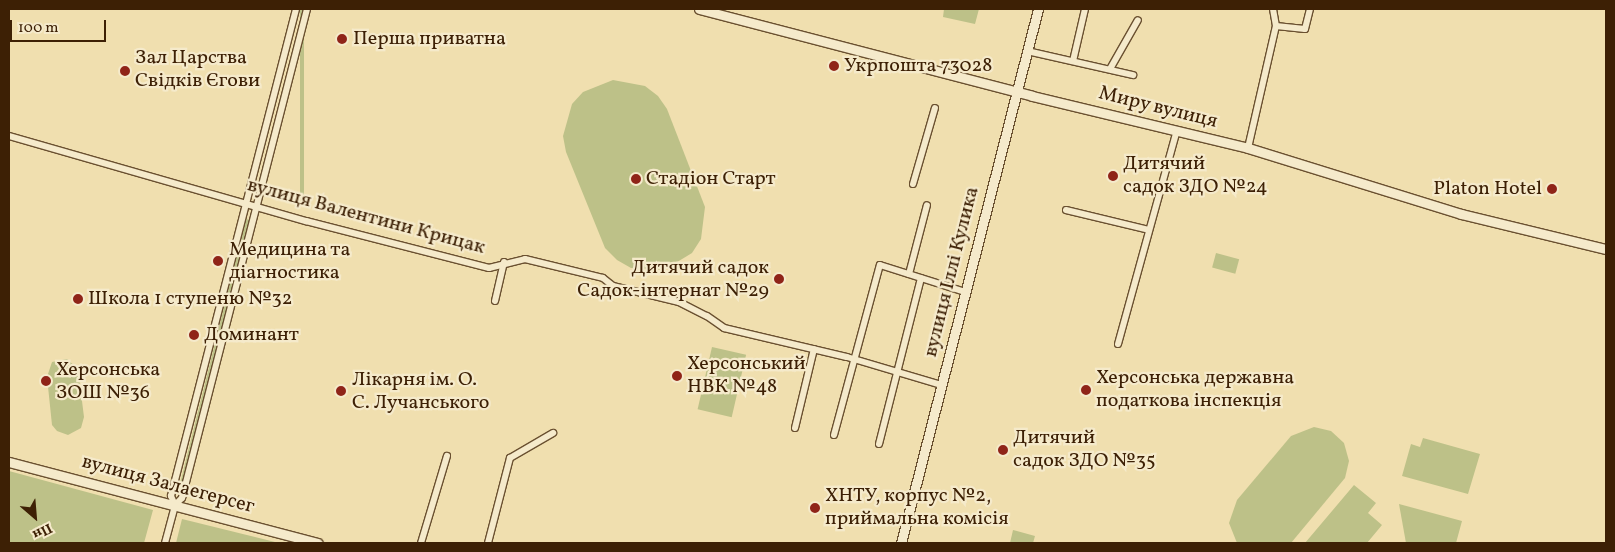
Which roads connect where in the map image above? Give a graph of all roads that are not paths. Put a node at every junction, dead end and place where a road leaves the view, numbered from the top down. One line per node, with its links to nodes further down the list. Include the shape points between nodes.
1 (296, 9): 20 (street)
2 (307, 9): 22 (street)
3 (699, 9): 14 (street, Миру вулиця)
4 (1038, 9): 10 (street, вулиця Іллі Кулика)
5 (1085, 9): 11 (street)
6 (1273, 9): 9 (street)
7 (1310, 9): 9 (street, via 1305,29)
8 (1138, 20): 12 (street)
9 (1276, 26): 18 (street)
10 (1027, 50): 11 (street); 14 (street, вулиця Іллі Кулика)
11 (1073, 61): 12 (street)
12 (1110, 69): 13 (street)
13 (1133, 75)
14 (1017, 92): 16 (street, Миру вулиця); 29 (street, вулиця Іллі Кулика)
15 (935, 108): 19 (street)
16 (1177, 130): 18 (street, Миру вулиця); 24 (street)
17 (9, 136): 20 (street, вулиця Валентини Крицак)
18 (1248, 148): 25 (street, Миру вулиця, via 1460,214)
19 (913, 184)
20 (246, 203): 22 (street, вулиця Валентини Крицак); 42 (street, via 173,486 171,496)
21 (927, 205): 27 (street)
22 (258, 206): 26 (street, вулиця Валентини Крицак, via 489,268); 42 (street, via 182,498)
23 (1066, 210): 24 (street)
24 (1149, 230): 31 (street)
25 (1606, 249)
26 (504, 262): 30 (street); 32 (street, вулиця Валентини Крицак, via 525,259 603,278 613,286 679,302 724,328)
27 (909, 274): 28 (street); 33 (street, via 880,265)
28 (922, 278): 29 (street); 34 (street)
29 (965, 292): 35 (street, вулиця Іллі Кулика)
30 (495, 301)
31 (1118, 344)
32 (814, 349): 33 (street, вулиця Валентини Крицак); 36 (street)
33 (855, 359): 34 (street, вулиця Валентини Крицак); 38 (street)
34 (898, 372): 35 (street, вулиця Валентини Крицак); 39 (street)
35 (941, 386): 47 (street, вулиця Іллі Кулика)
36 (795, 428)
37 (553, 433): 46 (street, via 510,458)
38 (834, 435)
39 (879, 444)
40 (447, 456): 45 (street)
41 (9, 462): 42 (street, вулиця Залаегерсег)
42 (174, 505): 43 (street); 44 (street, вулиця Залаегерсег)
43 (165, 543)
44 (318, 543)
45 (421, 543)
46 (488, 543)
47 (902, 543)

